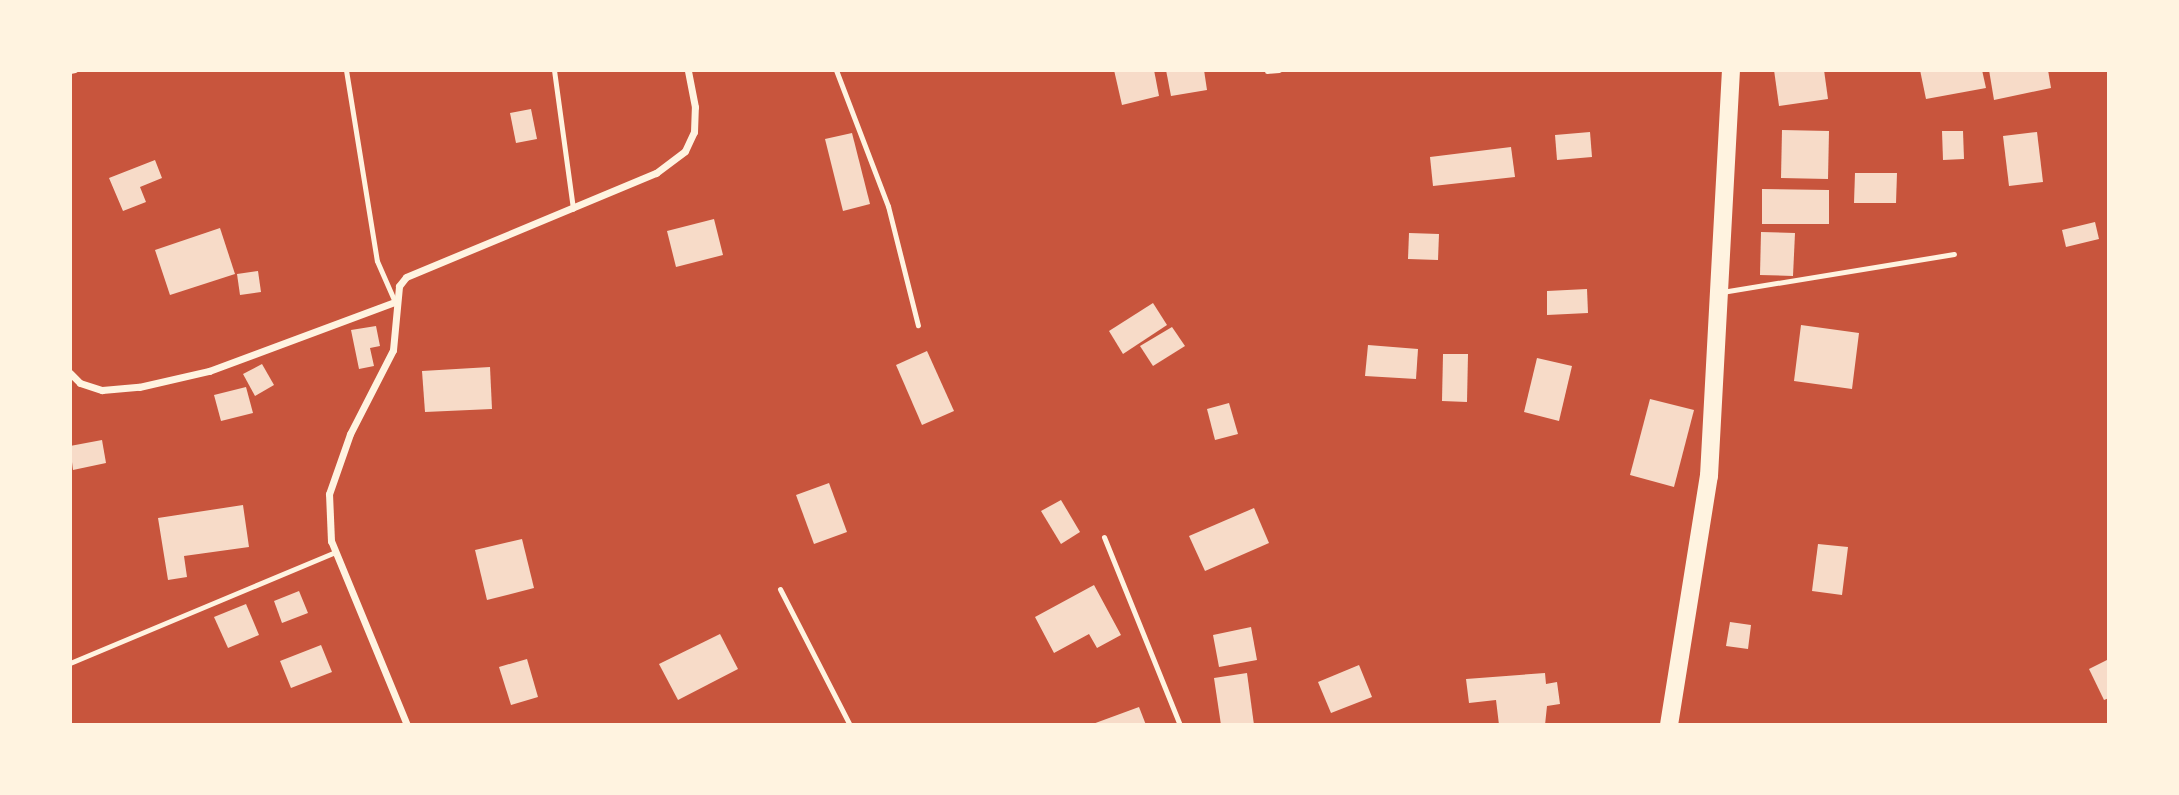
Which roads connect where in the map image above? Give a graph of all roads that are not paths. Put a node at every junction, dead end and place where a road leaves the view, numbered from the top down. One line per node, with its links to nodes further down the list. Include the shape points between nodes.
1 (346, 70): 11 (lane, via 377,261)
2 (554, 70): 8 (lane)
3 (688, 70): 8 (street, via 695,107 694,132 685,151 656,173)
4 (836, 70): 12 (lane, via 888,206)
5 (1279, 70): 7 (lane)
6 (1731, 70): 10 (main road)
7 (1268, 72)
8 (573, 211): 11 (street, via 406,277)
9 (1954, 254): 10 (lane)
10 (1719, 293): 21 (main road, via 1709,475)
11 (395, 302): 13 (street, via 209,371 139,387 102,390 80,383); 15 (street, via 398,323 393,350 350,434 329,494)
12 (918, 324)
13 (70, 373)
14 (1104, 537): 20 (lane)
15 (335, 552): 17 (lane); 18 (street)
16 (780, 589): 19 (lane)
17 (70, 663)
18 (407, 725)
19 (850, 725)
20 (1180, 725)
21 (1669, 725)

